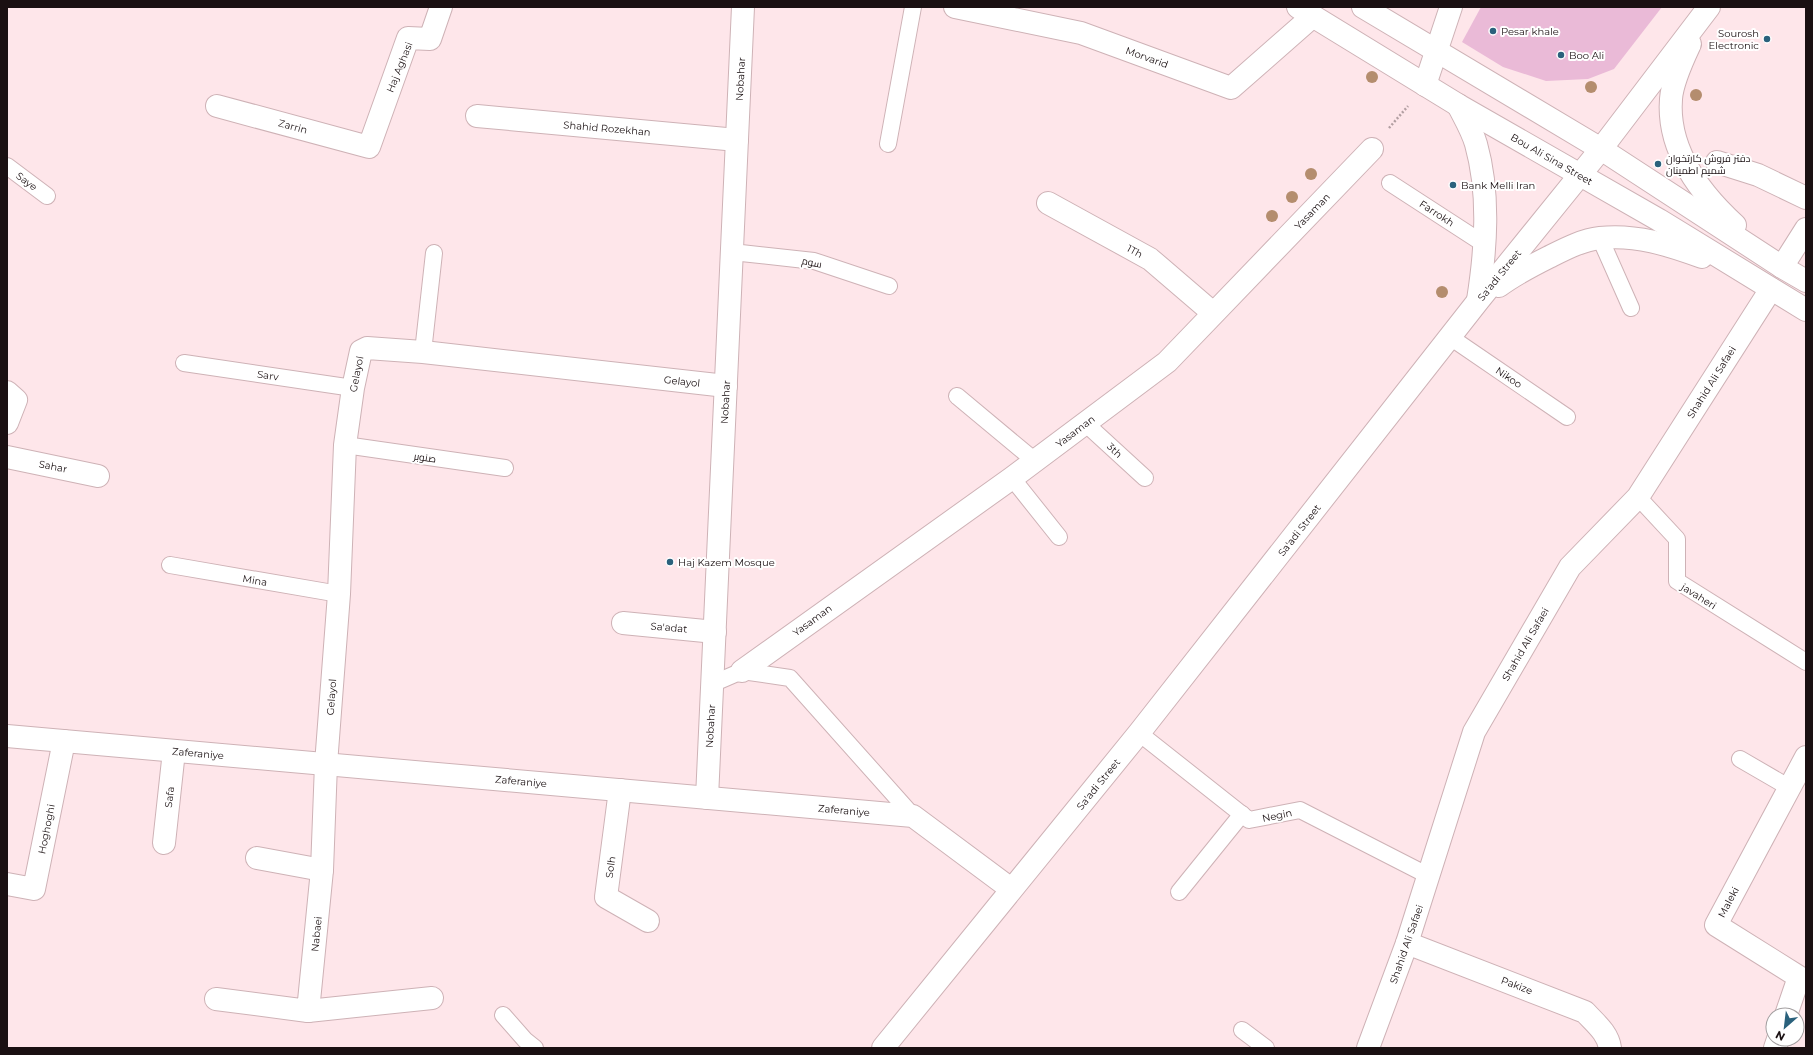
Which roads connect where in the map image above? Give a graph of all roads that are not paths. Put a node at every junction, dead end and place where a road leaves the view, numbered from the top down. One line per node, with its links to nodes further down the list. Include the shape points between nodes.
1 (441, 7): 17 (street, Haj Aghasi, via 430,39 408,38)
2 (743, 7): 15 (street, Nobahar)
3 (913, 7): 16 (lane)
4 (955, 7): 7 (street, Morvarid)
5 (1363, 7): 10 (street)
6 (1451, 7): 10 (street)
7 (980, 10): 8 (street, Morvarid, via 1081,34 1231,88)
8 (1306, 11): 11 (street, Bou Ali Sina Street)
9 (1705, 12): 19 (street, Sa'adi Street); 32 (street, via 1682,63 1671,98 1672,128 1681,156 1693,180 1718,210)
10 (1436, 52): 11 (street); 19 (street)
11 (1425, 85): 12 (street, Bou Ali Sina Street)
12 (1458, 105): 22 (street, Bou Ali Sina Street); 29 (street, via 1476,142 1482,171)
13 (217, 106): 17 (street, Zarrin)
14 (477, 116): 15 (street, Shahid Rozekhan)
15 (737, 140): 30 (street, Nobahar)
16 (888, 144)
17 (369, 147)
18 (1372, 149): 39 (street, Yasaman)
19 (1601, 149): 22 (street, Sa'adi Street); 32 (street)
20 (1717, 162): 25 (street, via 1758,175)
21 (7, 166): 24 (lane, Saye)
22 (1580, 175): 35 (street, Bou Ali Sina Street, via 1659,220); 36 (street, Sa'adi Street)
23 (1390, 183): 29 (lane, Farrokh)
24 (47, 196)
25 (1806, 198)
26 (1048, 203): 39 (street, 1Th, via 1150,259)
27 (1806, 229): 32 (street)
28 (1600, 238): 35 (street, via 1634,238 1662,243 1704,258); 36 (street, via 1572,246 1519,272); 37 (lane)
29 (1484, 244): 36 (street)
30 (732, 252): 34 (lane, سوم, via 814,261); 43 (street, Nobahar)
31 (434, 253): 41 (lane)
32 (1782, 267): 33 (street)
33 (1806, 281)
34 (890, 286)
35 (1770, 289): 38 (street, Bou Ali Sina Street); 57 (street, Shahid Ali Safaei)
36 (1478, 301): 40 (street, Sa'adi Street)
37 (1632, 308)
38 (1806, 310)
39 (1213, 313): 49 (street, Yasaman, via 1167,362)
40 (1450, 337): 47 (lane, Nikoo); 66 (street, Sa'adi Street)
41 (423, 352): 43 (street, Gelayol); 44 (street, Gelayol, via 367,348 360,351)
42 (184, 363): 44 (lane, Sarv)
43 (726, 386): 62 (street, Nobahar)
44 (353, 388): 50 (street, Gelayol)
45 (7, 392): 48 (street, via 16,400)
46 (957, 396): 52 (lane)
47 (1567, 417)
48 (7, 423)
49 (1085, 423): 52 (street, Yasaman); 56 (lane, 3th)
50 (345, 445): 53 (lane, صنوبر); 60 (street, Gelayol)
51 (7, 457): 54 (street, Sahar)
52 (1035, 461): 55 (street, Yasaman)
53 (505, 468)
54 (98, 476)
55 (1012, 478): 58 (lane); 64 (street, Yasaman)
56 (1145, 478)
57 (1638, 497): 63 (lane, javaheri, via 1676,538 1677,581); 81 (street, Shahid Ali Safaei, via 1570,567 1474,732)
58 (1059, 536)
59 (170, 565): 60 (lane, Mina)
60 (340, 594): 72 (street, Gelayol)
61 (623, 623): 62 (street, Sa'adat)
62 (714, 632): 65 (street, Nobahar)
63 (1806, 662)
64 (742, 671): 65 (lane); 77 (lane, via 790,678)
65 (712, 684): 75 (street, Nobahar)
66 (1139, 733): 76 (lane, Negin); 83 (street, Sa'adi Street)
67 (7, 736): 68 (street, Zaferaniye)
68 (64, 741): 69 (street, Zaferaniye); 82 (street, Hoghoghi, via 34,889)
69 (174, 751): 72 (street, Zaferaniye); 78 (street, Safa)
70 (1806, 757): 73 (street, Maleki)
71 (1740, 759): 73 (lane)
72 (326, 764): 74 (street, Zaferaniye); 80 (street, Nabaei)
73 (1790, 788): 89 (street, Maleki, via 1716,925 1799,977)
74 (620, 790): 75 (street, Zaferaniye); 85 (street, Solh, via 606,896)
75 (707, 798): 77 (street, Zaferaniye)
76 (1242, 814): 81 (lane, Negin, via 1249,820 1300,810); 84 (lane)
77 (913, 816): 83 (street)
78 (164, 843)
79 (257, 858): 80 (street)
80 (322, 870): 90 (street, Nabaei)
81 (1429, 876): 86 (street, Shahid Ali Safaei)
82 (7, 884)
83 (1011, 889): 94 (street, Sa'adi Street)
84 (1179, 892)
85 (648, 920)
86 (1407, 943): 96 (street, Shahid Ali Safaei); 97 (street, Pakize, via 1585,1012 1609,1041)
87 (432, 998): 90 (street)
88 (216, 999): 90 (street)
89 (1789, 1007)
90 (308, 1011)
91 (502, 1015): 93 (lane)
92 (1242, 1030): 95 (lane)
93 (535, 1048)
94 (883, 1048)
95 (1266, 1048)
96 (1368, 1048)
97 (1610, 1048)

